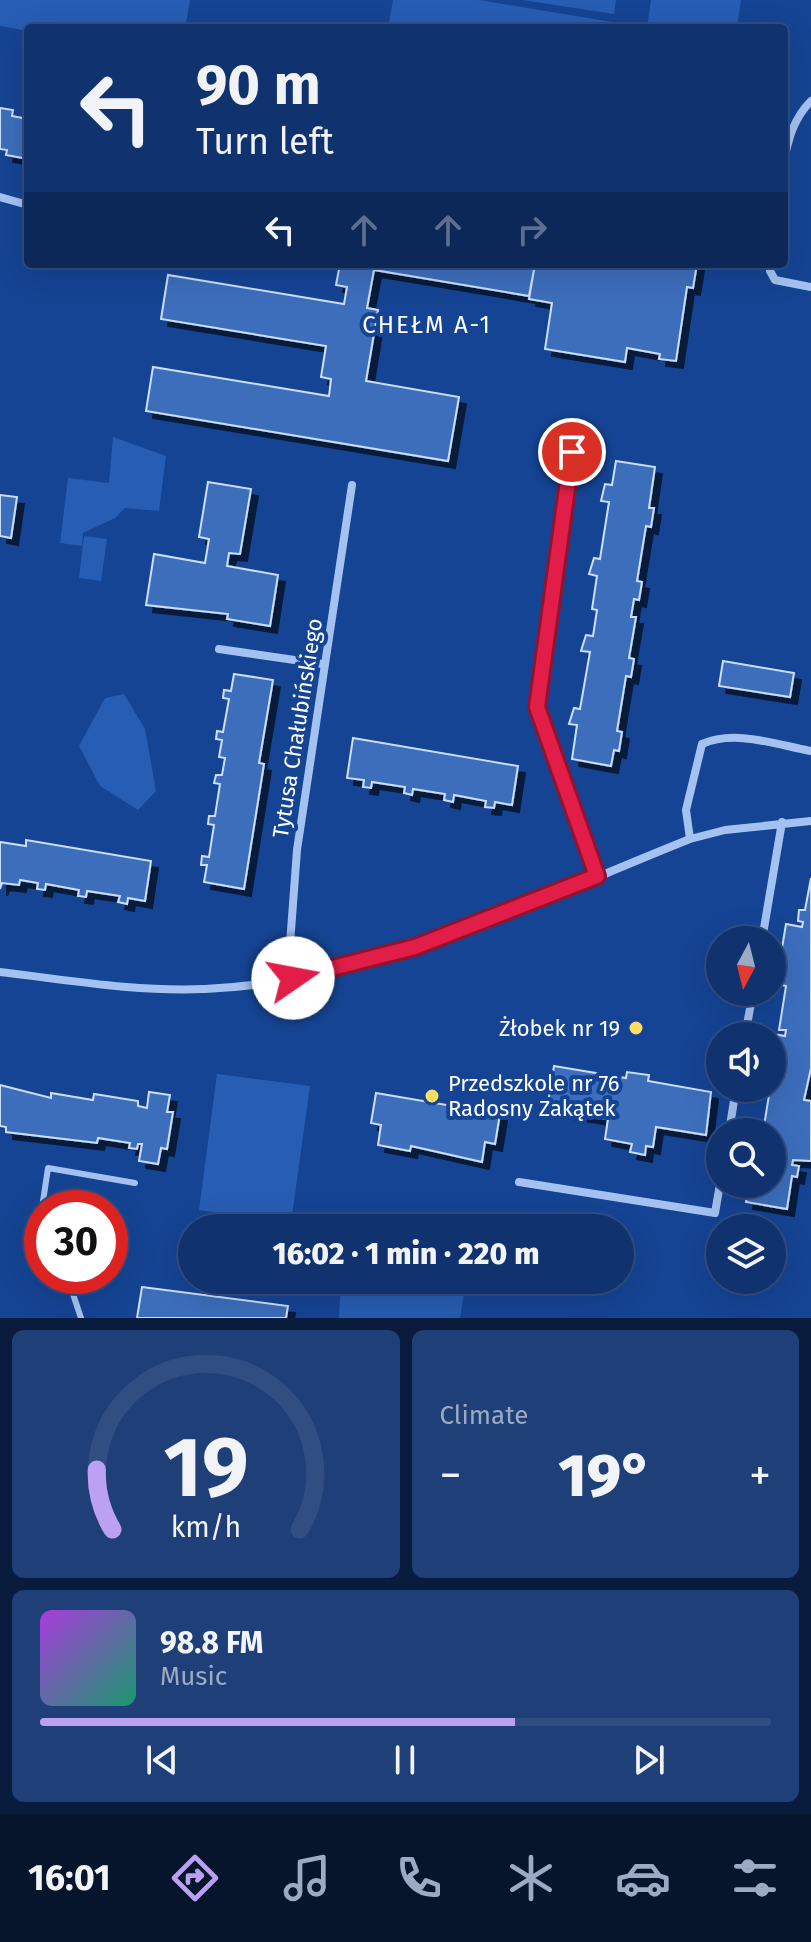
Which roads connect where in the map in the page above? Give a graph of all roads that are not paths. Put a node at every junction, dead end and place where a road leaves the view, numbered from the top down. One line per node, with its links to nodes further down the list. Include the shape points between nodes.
1 (811, 101): 2 (street)
2 (788, 138)
3 (0, 197): 4 (street)
4 (24, 204)
5 (771, 268): 6 (street, via 775,280)
6 (811, 287)
7 (572, 452): 15 (street, via 537,707)
8 (352, 485): 10 (street, Tytusa Chałubińskiego)
9 (219, 649): 10 (street)
10 (322, 664): 18 (street, Tytusa Chałubińskiego, via 297,850 290,944)
11 (811, 751): 14 (street, via 732,737 702,744 686,810)
12 (811, 821): 13 (street)
13 (782, 822): 14 (street); 16 (street)
14 (690, 839): 15 (street)
15 (597, 876): 18 (street, via 415,947)
16 (764, 926)
17 (0, 972): 18 (street, via 167,990)
18 (293, 978)
19 (519, 1182): 22 (street, via 715,1213)
20 (135, 1183): 21 (lane, via 48,1168)
21 (45, 1190)
22 (718, 1198)
23 (73, 1294): 24 (lane)
24 (81, 1318)

